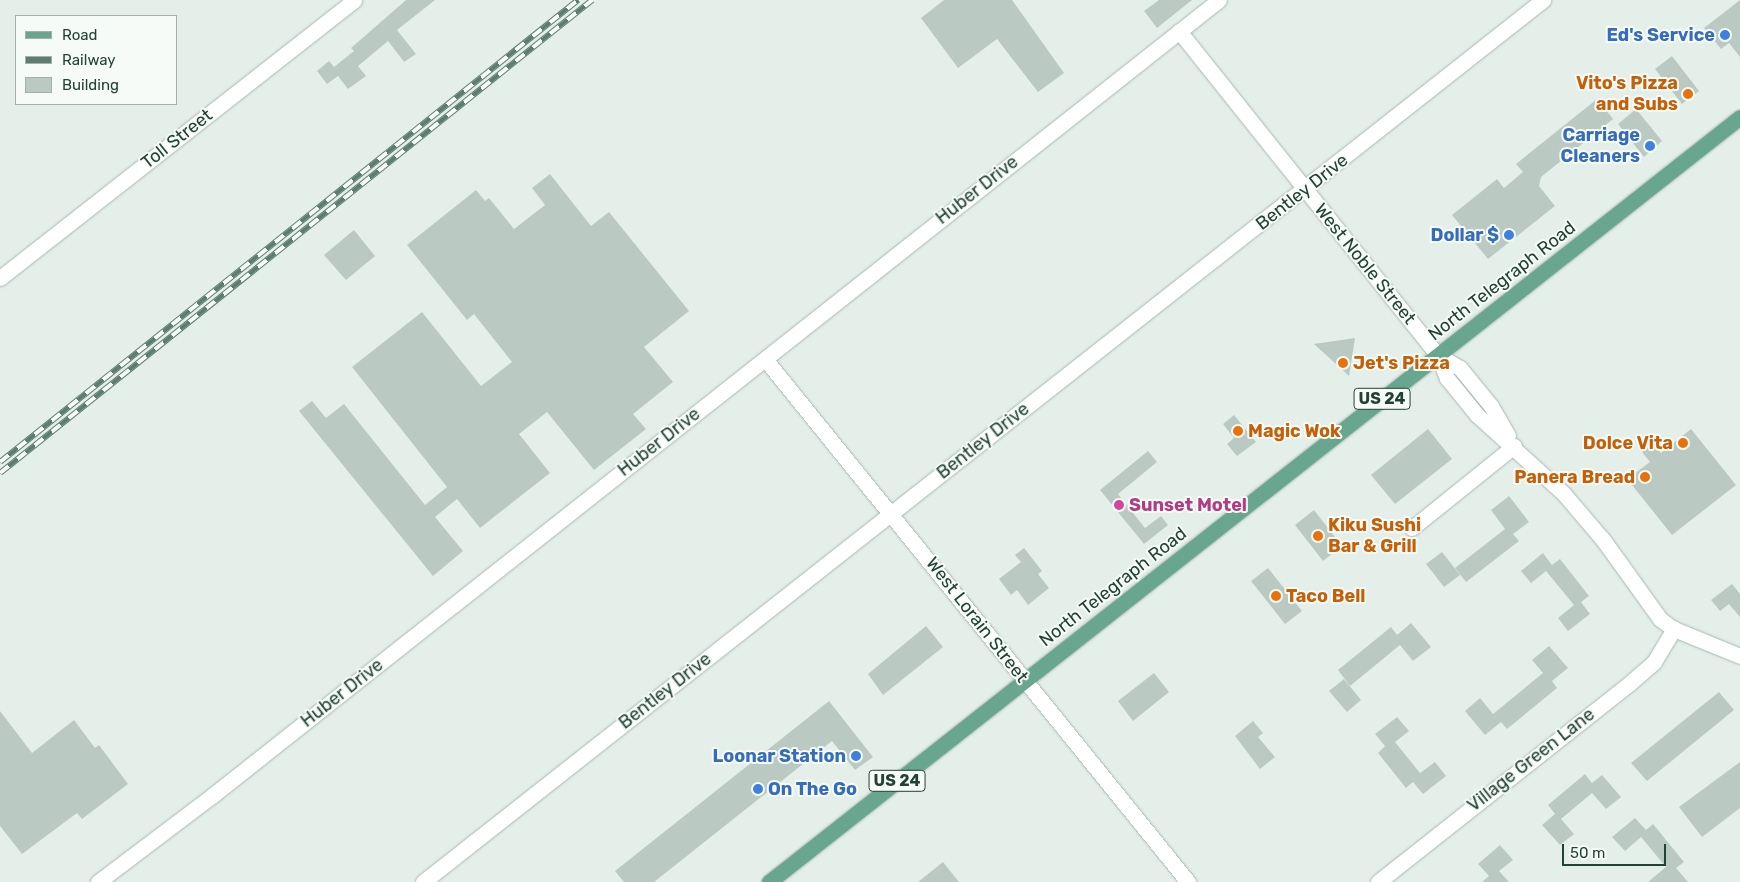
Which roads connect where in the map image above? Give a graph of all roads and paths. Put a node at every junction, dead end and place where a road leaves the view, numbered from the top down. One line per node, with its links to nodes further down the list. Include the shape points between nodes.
1 (354, 0): 7 (street, Toll Street)
2 (1219, 0): 4 (street, Huber Drive)
3 (1543, 0): 6 (street, Bentley Drive)
4 (1180, 31): 6 (street, West Noble Street); 9 (street, Huber Drive)
5 (1740, 117): 8 (main road, North Telegraph Road / US 24)
6 (1306, 190): 8 (street, West Noble Street); 11 (street, Bentley Drive)
7 (0, 278)
8 (1438, 355): 10 (street, West Noble Street, via 1447,378 1477,415); 15 (main road, North Telegraph Road / US 24)
9 (765, 359): 11 (street, West Lorain Street); 16 (street, Huber Drive)
10 (1514, 446): 12 (street); 13 (street, West Noble Street, via 1588,520 1652,609)
11 (891, 513): 15 (street, West Lorain Street); 17 (street, Bentley Drive)
12 (1412, 528)
13 (1674, 629): 14 (street, West Noble Street); 20 (street, Village Green Lane, via 1654,662 1630,683)
14 (1740, 656)
15 (1025, 680): 18 (main road, North Telegraph Road / US 24); 19 (street, West Lorain Street)
16 (98, 882)
17 (423, 882)
18 (769, 882)
19 (1188, 882)
20 (1378, 882)

